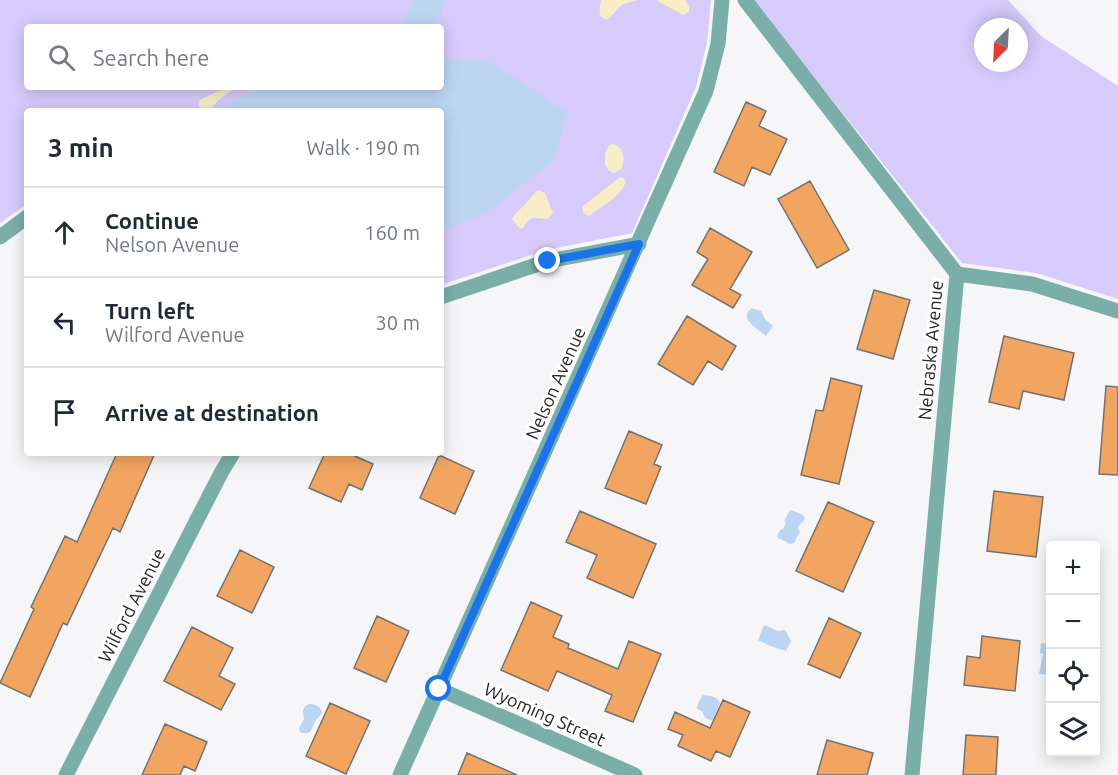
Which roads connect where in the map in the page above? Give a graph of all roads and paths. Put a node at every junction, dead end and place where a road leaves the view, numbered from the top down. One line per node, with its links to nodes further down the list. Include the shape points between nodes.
1 (722, 0): 5 (street, Nelson Avenue, via 718,44 706,91)
2 (744, 0): 6 (street, Nebraska Avenue)
3 (24, 219): 4 (street)
4 (0, 237)
5 (639, 244): 7 (street, via 548,261); 10 (street, Nelson Avenue)
6 (957, 274): 8 (street, via 1032,284); 14 (street, Nebraska Avenue)
7 (444, 296)
8 (1118, 311)
9 (231, 456): 11 (street, Wilford Avenue)
10 (439, 689): 12 (street, Nelson Avenue); 13 (street, Wyoming Street)
11 (66, 775)
12 (400, 775)
13 (635, 775)
14 (912, 775)

